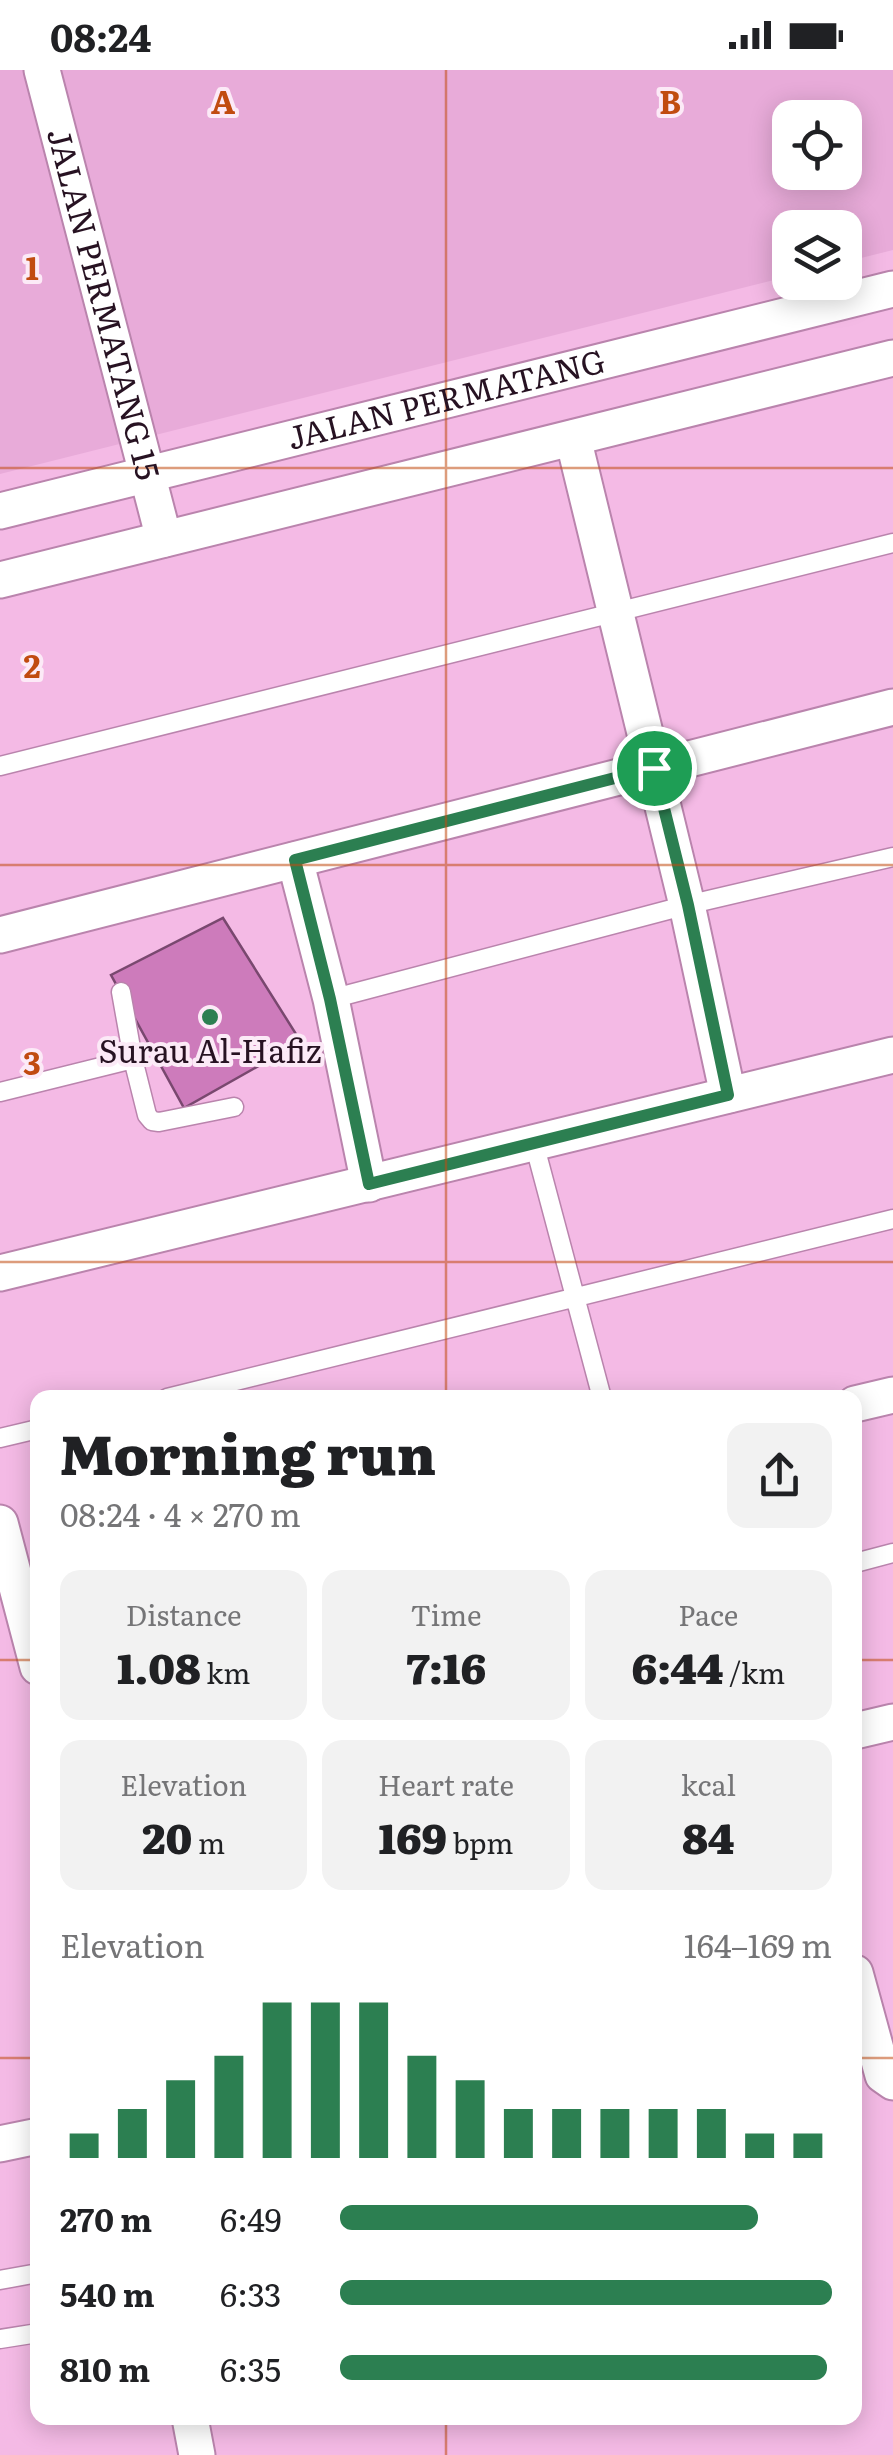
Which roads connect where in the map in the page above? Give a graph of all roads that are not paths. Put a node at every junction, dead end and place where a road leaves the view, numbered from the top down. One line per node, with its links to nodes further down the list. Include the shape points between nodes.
1 (42, 70): 5 (street, JALAN PERMATANG 15)
2 (893, 289): 5 (street, JALAN PERMATANG)
3 (893, 358): 4 (street, JALAN PERMATANG)
4 (572, 438): 7 (street, JALAN PERMATANG); 10 (street)
5 (148, 475): 6 (street, JALAN PERMATANG); 7 (street, JALAN PERMATANG 15)
6 (0, 512)
7 (164, 539): 9 (street, JALAN PERMATANG)
8 (893, 543): 10 (lane)
9 (0, 580)
10 (616, 612): 12 (lane); 13 (street)
11 (893, 707): 13 (street)
12 (0, 766)
13 (654, 768): 15 (street); 16 (street)
14 (893, 857): 16 (lane)
15 (295, 860): 17 (street); 19 (street)
16 (688, 905): 19 (lane); 23 (street)
17 (0, 935)
18 (120, 992): 21 (lane)
19 (330, 999): 26 (street)
20 (893, 1055): 23 (street)
21 (133, 1059): 22 (lane); 24 (lane, via 152,1121)
22 (0, 1092)
23 (728, 1095): 25 (street)
24 (234, 1107)
25 (534, 1143): 26 (street); 29 (lane)
26 (369, 1184): 28 (street)
27 (893, 1219): 29 (lane)
28 (0, 1274)
29 (576, 1298): 30 (lane); 31 (lane)
30 (201, 1390)
31 (600, 1390)
32 (893, 1395): 33 (street)
33 (862, 1402)
34 (30, 1431): 35 (lane)
35 (0, 1438)
36 (0, 1522): 39 (street)
37 (893, 1554): 38 (lane)
38 (862, 1561)
39 (30, 1636)
40 (893, 1722): 41 (street)
41 (862, 1729)
42 (862, 1998): 43 (street, via 883,2075)
43 (893, 2082)
44 (30, 2138): 45 (street)
45 (0, 2144)
46 (30, 2274): 47 (lane)
47 (0, 2280)
48 (30, 2334): 49 (lane)
49 (0, 2339)
50 (191, 2425): 51 (street)
51 (197, 2455)

